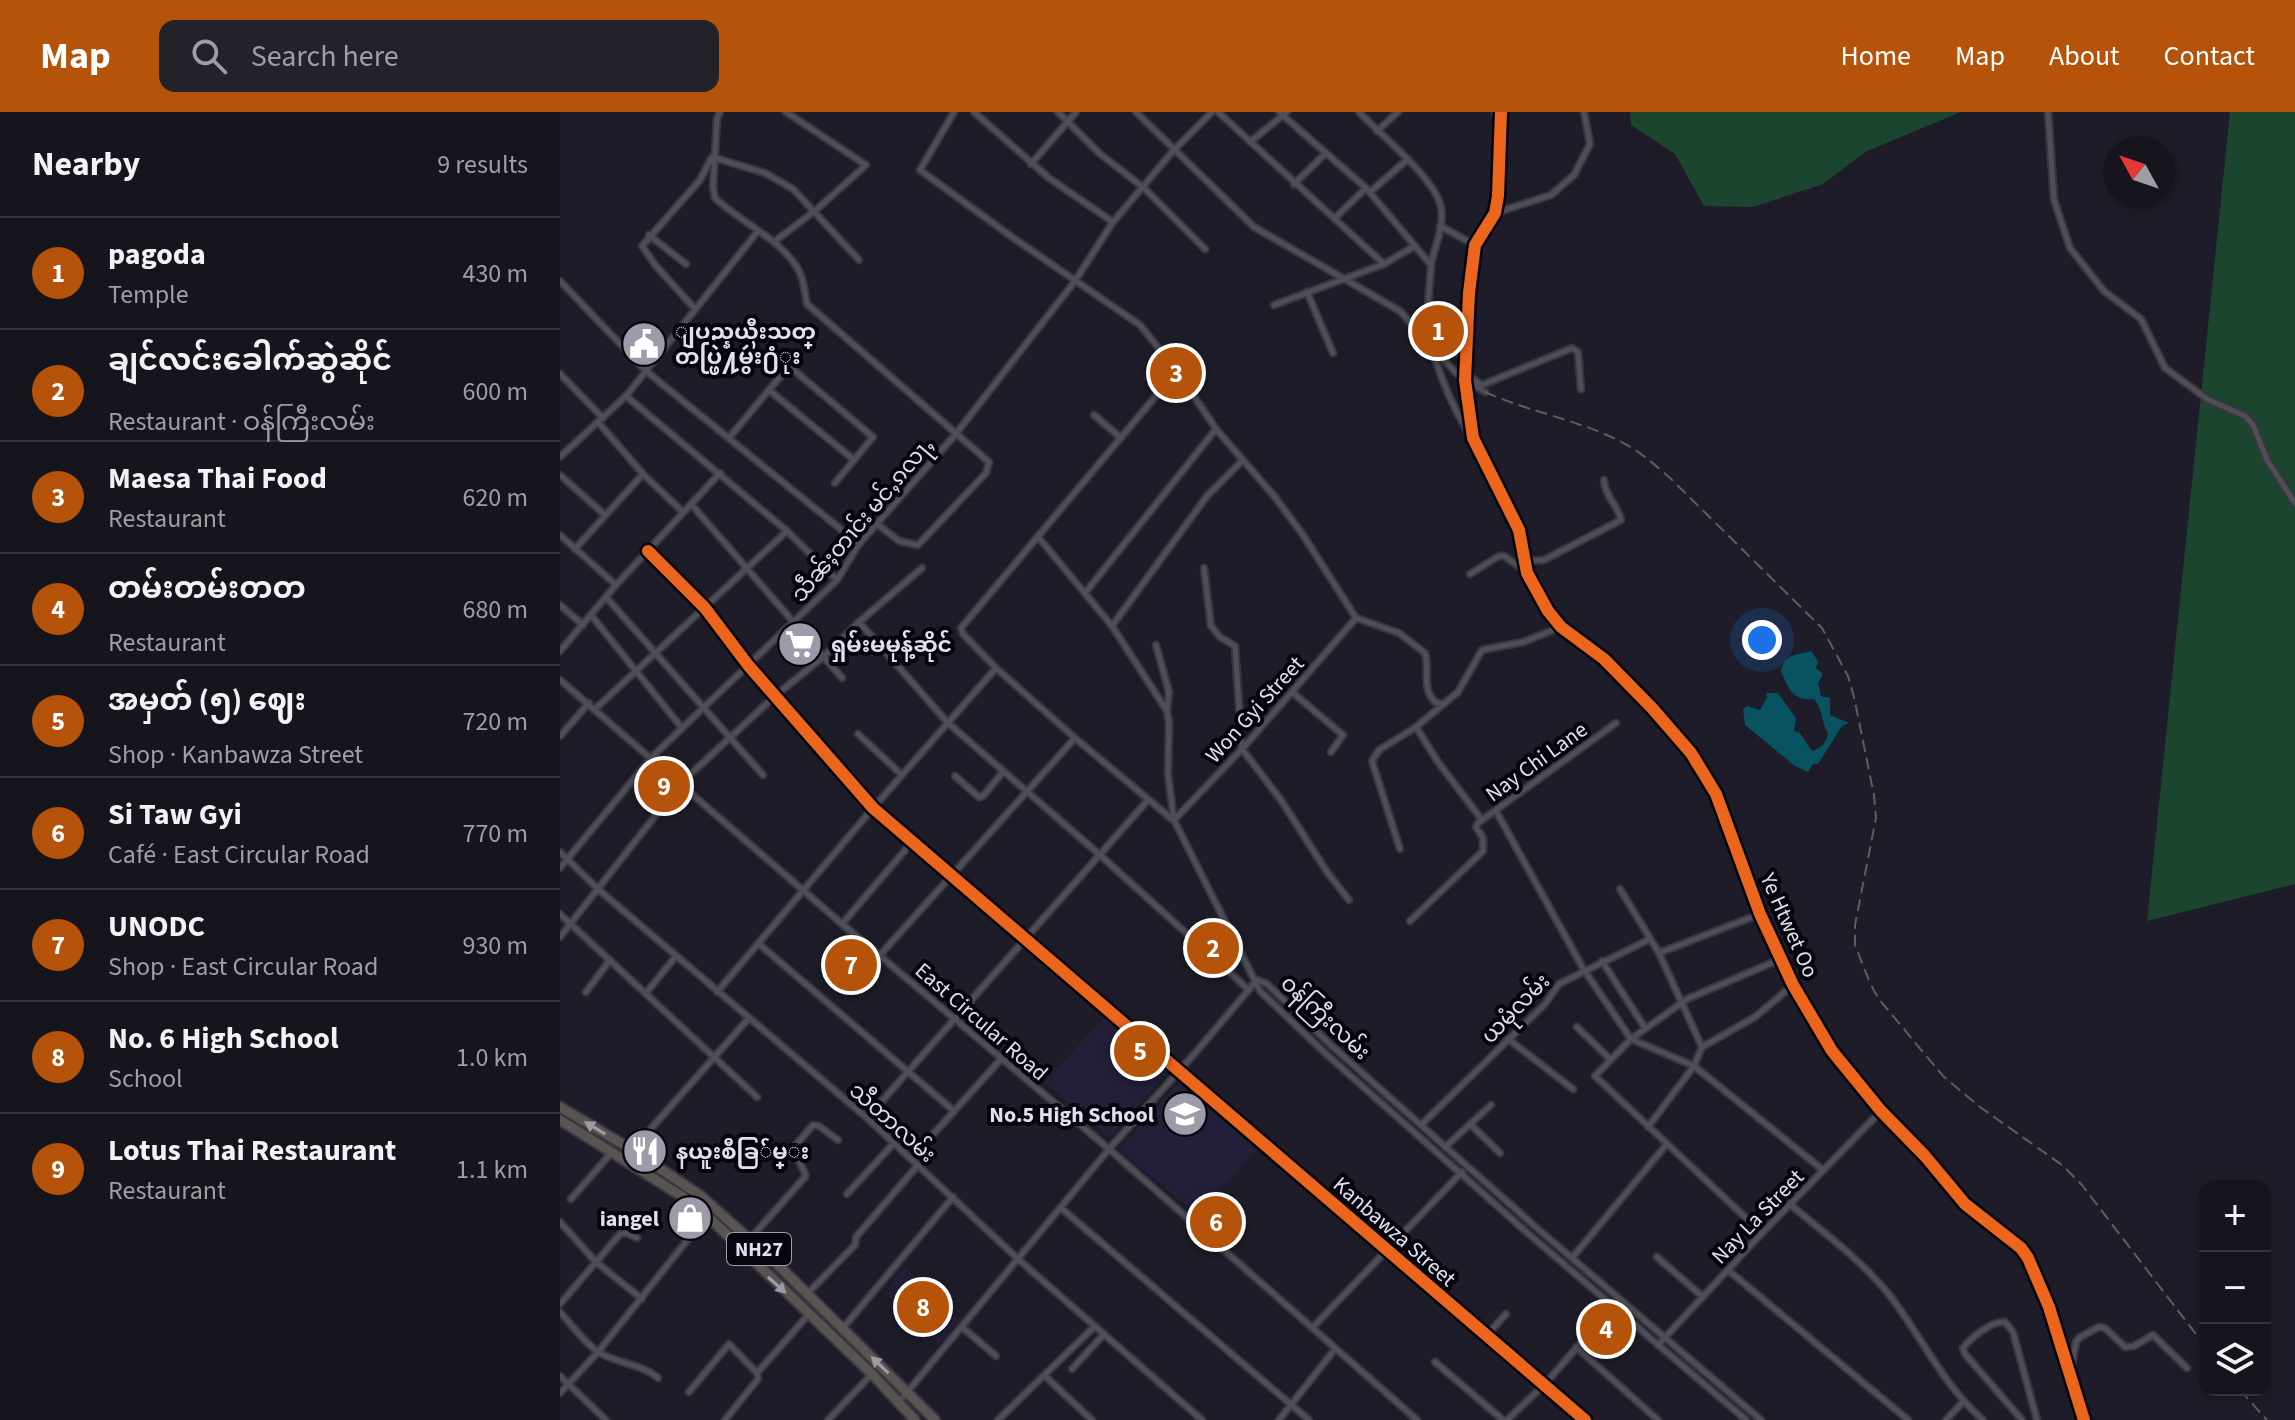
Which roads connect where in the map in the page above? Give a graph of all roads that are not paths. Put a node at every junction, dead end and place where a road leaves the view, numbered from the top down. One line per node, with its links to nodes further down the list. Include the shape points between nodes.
1 (720, 112): 22 (street)
2 (786, 112): 28 (street, via 866,165)
3 (954, 112): 45 (street, via 920,170)
4 (974, 112): 24 (street)
5 (1058, 112): 16 (street)
6 (1076, 112): 16 (street)
7 (1136, 112): 20 (street)
8 (1215, 112): 19 (street); 20 (street, သဵၼ်ႈတၢင်း မင်ႇၵလႃႇ)
9 (1359, 112): 18 (street)
10 (1398, 112): 18 (street)
11 (1495, 112): 17 (street)
12 (1501, 112): 17 (street)
13 (1584, 112): 29 (street, via 1590,144 1574,175 1551,195)
14 (2048, 112): 76 (street, via 2054,200 2070,248 2104,291 2141,319 2165,368 2253,425 2267,460)
15 (1283, 113): 19 (street); 21 (street)
16 (1066, 121): 24 (street); 26 (street)
17 (1502, 124): 29 (street)
18 (1377, 131): 23 (street)
19 (1250, 142): 25 (street)
20 (1175, 149): 26 (street, သဵၼ်ႈတၢင်း မင်ႇၵလႃႇ); 43 (street, via 1254,227)
21 (1325, 154): 25 (street); 27 (street)
22 (716, 157): 28 (street, via 765,173); 33 (street, via 715,198); 34 (street)
23 (1408, 159): 27 (street); 32 (street, via 1442,206)
24 (1031, 164): 31 (street)
25 (1294, 184): 30 (street)
26 (1144, 188): 31 (street, သဵၼ်ႈတၢင်း မင်ႇၵလႃႇ); 38 (street)
27 (1368, 190): 30 (street); 37 (street)
28 (816, 210): 35 (street); 39 (street)
29 (1495, 213): 36 (street)
30 (1335, 218): 41 (street)
31 (1113, 222): 45 (street, သဵၼ်ႈတၢင်း မင်ႇၵလႃႇ)
32 (1440, 226): 36 (street); 42 (street)
33 (758, 231): 35 (street); 48 (street)
34 (649, 235): 40 (street); 48 (street, via 642,246 646,254)
35 (775, 241): 64 (street, via 800,272 807,304)
36 (1475, 245): 52 (street)
37 (1415, 246): 41 (street); 42 (street)
38 (1205, 249)
39 (859, 260)
40 (686, 264)
41 (1384, 264): 43 (street)
42 (1431, 265): 49 (street, via 1428,325)
43 (1344, 277): 46 (street); 50 (street, via 1400,311)
44 (560, 281): 53 (street)
45 (1075, 281): 54 (street, via 1140,325); 64 (street, သဵၼ်ႈတၢင်း မင်ႇၵလႃႇ)
46 (1307, 292): 47 (street); 51 (street)
47 (1274, 305)
48 (695, 309): 53 (street)
49 (1433, 337): 50 (street); 52 (street)
50 (1433, 345): 56 (street); 67 (street, Ye Htwet Oo, via 1458,418)
51 (1333, 353)
52 (1466, 356): 56 (street)
53 (646, 371): 60 (street); 65 (street)
54 (1177, 371): 63 (street); 66 (street)
55 (560, 374): 62 (street)
56 (1465, 377): 57 (street, via 1482,385 1572,348 1578,352); 59 (street); 67 (street)
57 (1581, 389)
58 (769, 390): 65 (street); 69 (street); 69 (street, via 789,366 873,437)
59 (1485, 392)
60 (626, 396): 62 (street); 71 (street)
61 (1094, 415): 66 (street)
62 (601, 420): 68 (street); 72 (street)
63 (1216, 429): 70 (street); 95 (street)
64 (955, 435): 80 (street, သဵၼ်ႈတၢင်း မင်ႇၵလႃႇ); 80 (street, via 989,462 986,473 918,545 899,541)
65 (729, 438): 84 (street)
66 (1121, 438): 83 (street)
67 (1473, 438): 87 (street, Ye Htwet Oo, via 1519,530)
68 (560, 457)
69 (854, 460): 75 (street)
70 (1242, 460): 100 (street, via 1303,535); 104 (street, via 1207,496)
71 (720, 473): 77 (street); 81 (street)
72 (643, 474): 78 (street); 79 (street)
73 (560, 475): 79 (street)
74 (1604, 480): 87 (street, via 1621,520 1544,560)
75 (835, 483)
76 (2295, 503)
77 (691, 504): 78 (street); 88 (street)
78 (683, 512): 86 (street)
79 (605, 515): 85 (street)
80 (877, 524): 84 (street, သဵၼ်ႈတၢင်း မင်ႇၵလႃႇ)
81 (787, 531): 88 (street); 93 (street)
82 (560, 535): 85 (street)
83 (1039, 538): 95 (street); 111 (street, via 961,628)
84 (859, 544): 93 (street, သဵၼ်ႈတၢင်း မင်ႇၵလႃႇ)
85 (575, 549): 94 (street)
86 (648, 551): 94 (street); 98 (street, Kanbawza Street)
87 (1526, 561): 91 (street, Ye Htwet Oo)
88 (747, 568): 98 (street); 102 (street)
89 (922, 568): 101 (street)
90 (1204, 568): 130 (street, via 1211,626 1235,646)
91 (1527, 573): 92 (street, via 1499,556); 105 (street, Ye Htwet Oo)
92 (1470, 574)
93 (837, 580): 102 (street, သဵၼ်ႈတၢင်း မင်ႇၵလႃႇ)
94 (616, 585): 96 (street)
95 (1085, 593): 104 (street)
96 (606, 597): 99 (street); 108 (street)
97 (560, 605): 103 (street)
98 (705, 608): 108 (street); 110 (street, Kanbawza Street)
99 (591, 615): 103 (street); 112 (street)
100 (1356, 618): 115 (street, Won Gyi Street); 118 (street, via 1399,633 1419,647 1427,658 1429,696)
101 (859, 622): 109 (street); 122 (street)
102 (793, 624): 109 (street); 110 (street, သဵၼ်ႈတၢင်း မင်ႇၵလႃႇ)
103 (583, 625): 107 (street)
104 (1112, 626): 121 (street)
105 (1561, 627): 118 (street, via 1482,650 1458,692); 156 (street, Ye Htwet Oo, via 1604,659 1691,753 1716,794)
106 (1156, 645): 121 (street, via 1169,692)
107 (560, 651)
108 (654, 653): 112 (street); 119 (street)
109 (823, 657): 113 (street); 116 (street)
110 (748, 665): 116 (street, Kanbawza Street); 119 (street, သဵၼ်ႈတၢင်း မင်ႇၵလႃႇ)
111 (996, 668): 122 (street); 129 (street)
112 (635, 671): 120 (street); 125 (street)
113 (842, 678)
114 (560, 680): 117 (street, East Circular Road)
115 (1292, 692): 130 (street, Won Gyi Street); 131 (street, via 1343,735)
116 (775, 696): 128 (street); 140 (street, Kanbawza Street)
117 (589, 703): 120 (street, East Circular Road); 127 (street)
118 (1442, 704): 124 (street)
119 (702, 708): 125 (street, သဵၼ်ႈတၢင်း မင်ႇၵလႃႇ); 128 (street)
120 (595, 709): 132 (street, East Circular Road)
121 (1167, 711): 142 (street)
122 (948, 723): 133 (street); 135 (street)
123 (1616, 723): 141 (street, Nay Chi Lane)
124 (1416, 727): 143 (street); 145 (street, via 1379,750 1372,761)
125 (682, 728): 132 (street, သဵၼ်ႈတၢင်း မင်ႇၵလႃႇ)
126 (858, 734): 135 (street)
127 (560, 736)
128 (730, 737): 134 (street); 137 (street)
129 (1075, 738): 138 (street); 139 (street)
130 (1242, 749): 142 (street, Won Gyi Street); 154 (street)
131 (1331, 752)
132 (652, 757): 137 (street, East Circular Road); 148 (street, သဵၼ်ႈတၢင်း မင်ႇၵလႃႇ)
133 (1003, 772): 136 (street, via 979,797); 138 (street)
134 (763, 775)
135 (902, 775): 140 (street)
136 (955, 776)
137 (681, 783): 152 (street); 153 (street, East Circular Road)
138 (1026, 792): 147 (street); 150 (street)
139 (1148, 800): 142 (street); 147 (street)
140 (873, 808): 144 (street, Kanbawza Street); 153 (street)
141 (1496, 811): 143 (street, Nay Chi Lane); 170 (street)
142 (1174, 820): 171 (street)
143 (1482, 820): 157 (street, Nay Chi Lane, via 1476,825 1483,851)
144 (912, 842): 150 (street, Kanbawza Street); 159 (street)
145 (1400, 849)
146 (560, 852): 148 (street, သီတာလမ်း)
147 (1100, 855): 162 (street); 173 (street)
148 (567, 859): 149 (street, သဵၼ်ႈတၢင်း မင်ႇၵလႃႇ); 152 (street, သီတာလမ်း)
149 (560, 868)
150 (950, 875): 162 (street, Kanbawza Street); 165 (street)
151 (1620, 889): 161 (street)
152 (599, 890): 158 (street); 166 (street, သီတာလမ်း)
153 (803, 890): 159 (street, East Circular Road); 163 (street)
154 (1349, 900)
155 (560, 914): 158 (street)
156 (1760, 914): 164 (street); 167 (street, Ye Htwet Oo)
157 (1410, 921)
158 (571, 923): 160 (street); 168 (street)
159 (842, 924): 165 (street, East Circular Road)
160 (560, 937)
161 (1650, 939): 164 (street); 169 (street, ယမုံလမ်း)
162 (1024, 940): 179 (street); 189 (street, Kanbawza Street)
163 (759, 944): 175 (street); 190 (street)
164 (1659, 953): 177 (street)
165 (880, 955): 179 (street, East Circular Road)
166 (676, 956): 175 (street, သီတာလမ်း); 176 (street)
167 (1781, 959): 172 (street, Ye Htwet Oo); 177 (street)
168 (610, 960): 174 (street); 176 (street)
169 (1602, 961): 170 (street, ယမုံလမ်း); 181 (street)
170 (1584, 970): 182 (street, ယမုံလမ်း, via 1559,984); 183 (street)
171 (1257, 980): 173 (street); 199 (street, ဝန်ကြီးလမ်း); 214 (street, ဝန်ကြီးလမ်း, via 1260,991 1291,1021)
172 (1793, 985): 184 (street, via 1755,1017); 195 (street, Ye Htwet Oo, via 1832,1051)
173 (1249, 990): 189 (street)
174 (586, 992)
175 (717, 992): 178 (street, သီတာလမ်း)
176 (646, 993): 185 (street)
177 (1683, 1004): 181 (street); 184 (street)
178 (749, 1018): 185 (street); 197 (street, သီတာလမ်း)
179 (956, 1018): 186 (street, East Circular Road); 190 (street)
180 (1577, 1027): 187 (street)
181 (1645, 1028): 183 (street)
182 (1508, 1039): 191 (street); 199 (street, ယမုံလမ်း)
183 (1631, 1039): 187 (street); 188 (street)
184 (1702, 1047): 188 (street)
185 (714, 1057): 192 (street); 205 (street)
186 (1001, 1059): 194 (street); 206 (street, East Circular Road)
187 (1610, 1059): 200 (street, via 1595,1076)
188 (1694, 1066): 200 (street); 213 (street)
189 (1180, 1070): 206 (street); 227 (street, Kanbawza Street)
190 (910, 1072): 194 (street); 197 (street)
191 (1573, 1089)
192 (757, 1097)
193 (1491, 1105): 198 (street)
194 (954, 1111): 210 (street)
195 (1881, 1111): 213 (street, Nay La Street); 259 (street, Ye Htwet Oo, via 1965,1204 2021,1248 2049,1307)
196 (562, 1114): 205 (highway, NH27, one-way to 196); 207 (highway, NH27)
197 (867, 1118): 202 (street, သီတာလမ်း)
198 (1470, 1124): 204 (street); 208 (street)
199 (1421, 1125): 204 (street, ဝန်ကြီးလမ်း)
200 (1648, 1127): 203 (street)
201 (838, 1140): 225 (street, via 813,1125 794,1152 805,1177)
202 (894, 1143): 210 (street, သီတာလမ်း); 215 (street)
203 (1666, 1145): 223 (street); 229 (street)
204 (1445, 1147): 212 (street, ဝန်ကြီးလမ်း)
205 (631, 1149): 209 (street); 219 (highway, NH27)
206 (1109, 1149): 220 (street); 244 (street, East Circular Road)
207 (612, 1152): 209 (highway, NH27); 217 (street)
208 (1500, 1153)
209 (624, 1159): 221 (highway, NH27)
210 (911, 1159): 211 (street, သီတာလမ်း)
211 (918, 1165): 216 (street, သီတာလမ်း); 233 (street, via 856,1237 855,1245)
212 (1467, 1166): 214 (street); 229 (street, ဝန်ကြီးလမ်း)
213 (1823, 1170): 218 (street, Nay La Street)
214 (1460, 1174): 227 (street); 238 (street, ဝန်ကြီးလမ်း)
215 (847, 1194)
216 (953, 1197): 230 (street, သီတာလမ်း); 245 (street)
217 (571, 1199)
218 (1791, 1205): 223 (street, Nay La Street); 269 (street, via 1890,1296)
219 (715, 1208): 221 (street); 225 (highway, NH27)
220 (1061, 1208): 230 (street); 270 (street)
221 (706, 1216): 226 (highway, NH27); 235 (street)
222 (560, 1222): 231 (street)
223 (1762, 1233): 232 (street, Nay La Street)
224 (637, 1238): 231 (street, via 620,1234)
225 (750, 1240): 226 (street); 233 (highway, NH27)
226 (741, 1250): 240 (highway, NH27, one-way to 240)
227 (1387, 1251): 244 (street); 247 (street, Kanbawza Street)
228 (1657, 1257): 234 (street)
229 (1572, 1258): 236 (street, ဝန်ကြီးလမ်း)
230 (1018, 1259): 242 (street, သီတာလမ်း); 243 (street)
231 (596, 1262): 235 (street); 237 (street)
232 (1728, 1270): 234 (street, Nay La Street); 287 (street)
233 (807, 1294): 245 (highway, NH27)
234 (1703, 1297): 248 (street, Nay La Street)
235 (642, 1299): 252 (street)
236 (1619, 1299): 238 (street); 248 (street, ဝန်ကြီးလမ်း)
237 (560, 1304)
238 (1612, 1306): 249 (street, ဝန်ကြီးလမ်း); 250 (street)
239 (560, 1312): 252 (street)
240 (809, 1314): 257 (street); 258 (highway, NH27)
241 (1506, 1314): 247 (street)
242 (1095, 1326): 246 (street, သီတာလမ်း); 261 (street)
243 (962, 1327): 253 (street); 267 (street)
244 (1313, 1327): 251 (street, East Circular Road)
245 (842, 1329): 267 (highway, NH27, one-way to 245)
246 (1104, 1334): 256 (street); 278 (street, သီတာလမ်း)
247 (1487, 1335): 264 (street, Kanbawza Street)
248 (1665, 1337): 249 (street, Nay La Street); 286 (street, ဝန်ကြီးလမ်း)
249 (1658, 1345): 285 (street, ဝန်ကြီးလမ်း)
250 (1576, 1347): 264 (street); 284 (street)
251 (1335, 1349): 270 (street); 281 (street, East Circular Road)
252 (598, 1352): 262 (street, via 645,1368); 263 (street)
253 (996, 1356)
254 (1435, 1362): 282 (street)
255 (2187, 1368): 259 (street, via 2153,1335 2125,1347 2099,1327 2076,1342)
256 (1072, 1369)
257 (757, 1373): 265 (street, via 729,1344); 272 (street, via 758,1379)
258 (872, 1374): 268 (highway, NH27); 273 (street)
259 (2070, 1375): 292 (street, Ye Htwet Oo)
260 (560, 1376): 263 (street)
261 (1045, 1376): 276 (street); 277 (street)
262 (658, 1378)
263 (567, 1384): 266 (street); 271 (street)
264 (1545, 1384): 282 (street); 283 (street, Kanbawza Street)
265 (689, 1392)
266 (560, 1393)
267 (908, 1393): 268 (street); 275 (highway, NH27)
268 (899, 1402): 274 (highway, NH27)
269 (1963, 1402): 288 (street); 289 (street)
270 (1291, 1405): 279 (street); 280 (street)
271 (606, 1420)
272 (725, 1420)
273 (828, 1420)
274 (915, 1420)
275 (935, 1420)
276 (998, 1420)
277 (1092, 1420)
278 (1202, 1420)
279 (1279, 1420)
280 (1309, 1420)
281 (1417, 1420)
282 (1505, 1420)
283 (1585, 1420)
284 (1658, 1420)
285 (1746, 1420)
286 (1761, 1420)
287 (1908, 1420)
288 (1946, 1420)
289 (1983, 1420)
290 (2022, 1420): 291 (street, via 1963,1348 1997,1322 2005,1322 2013,1332)
291 (2037, 1420)
292 (2084, 1420)

